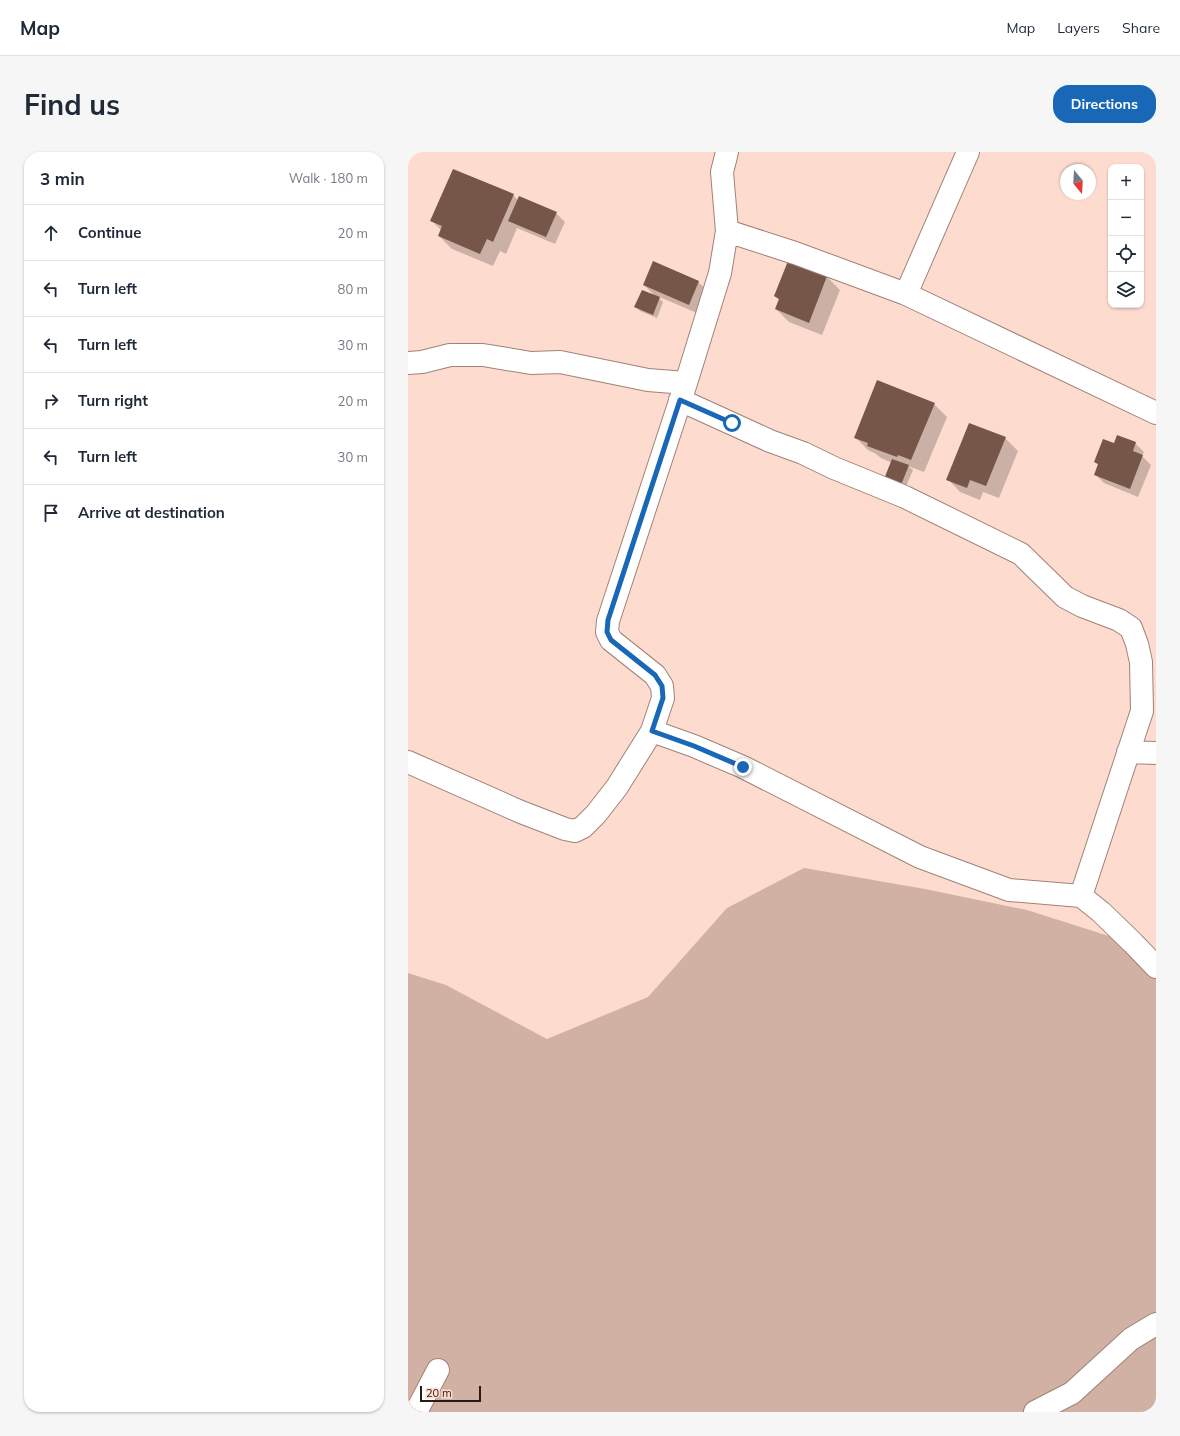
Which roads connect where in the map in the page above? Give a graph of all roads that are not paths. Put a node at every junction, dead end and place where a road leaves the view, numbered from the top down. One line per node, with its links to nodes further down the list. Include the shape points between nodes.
1 (727, 152): 3 (street, via 722,172)
2 (968, 152): 4 (street)
3 (727, 231): 4 (street); 6 (street, via 720,274)
4 (906, 294): 7 (street)
5 (408, 363): 6 (street, via 450,355 483,355 531,363 560,362 648,380)
6 (683, 391): 8 (street, via 608,620 607,632 611,640 655,675 662,686 663,698); 9 (street, via 770,441 905,497 1021,554 1065,597 1119,620 1131,628 1141,662 1142,711)
7 (1156, 413)
8 (652, 731): 11 (street, via 617,787 596,814 583,827 574,831 521,812); 12 (street, via 743,767 920,857 1009,890)
9 (1128, 752): 10 (street); 12 (street)
10 (1156, 753)
11 (408, 762)
12 (1080, 896): 13 (street, via 1101,912)
13 (1156, 967)
14 (1156, 1324): 17 (street, via 1131,1339 1072,1393)
15 (438, 1370): 16 (street)
16 (416, 1412)
17 (1035, 1412)

